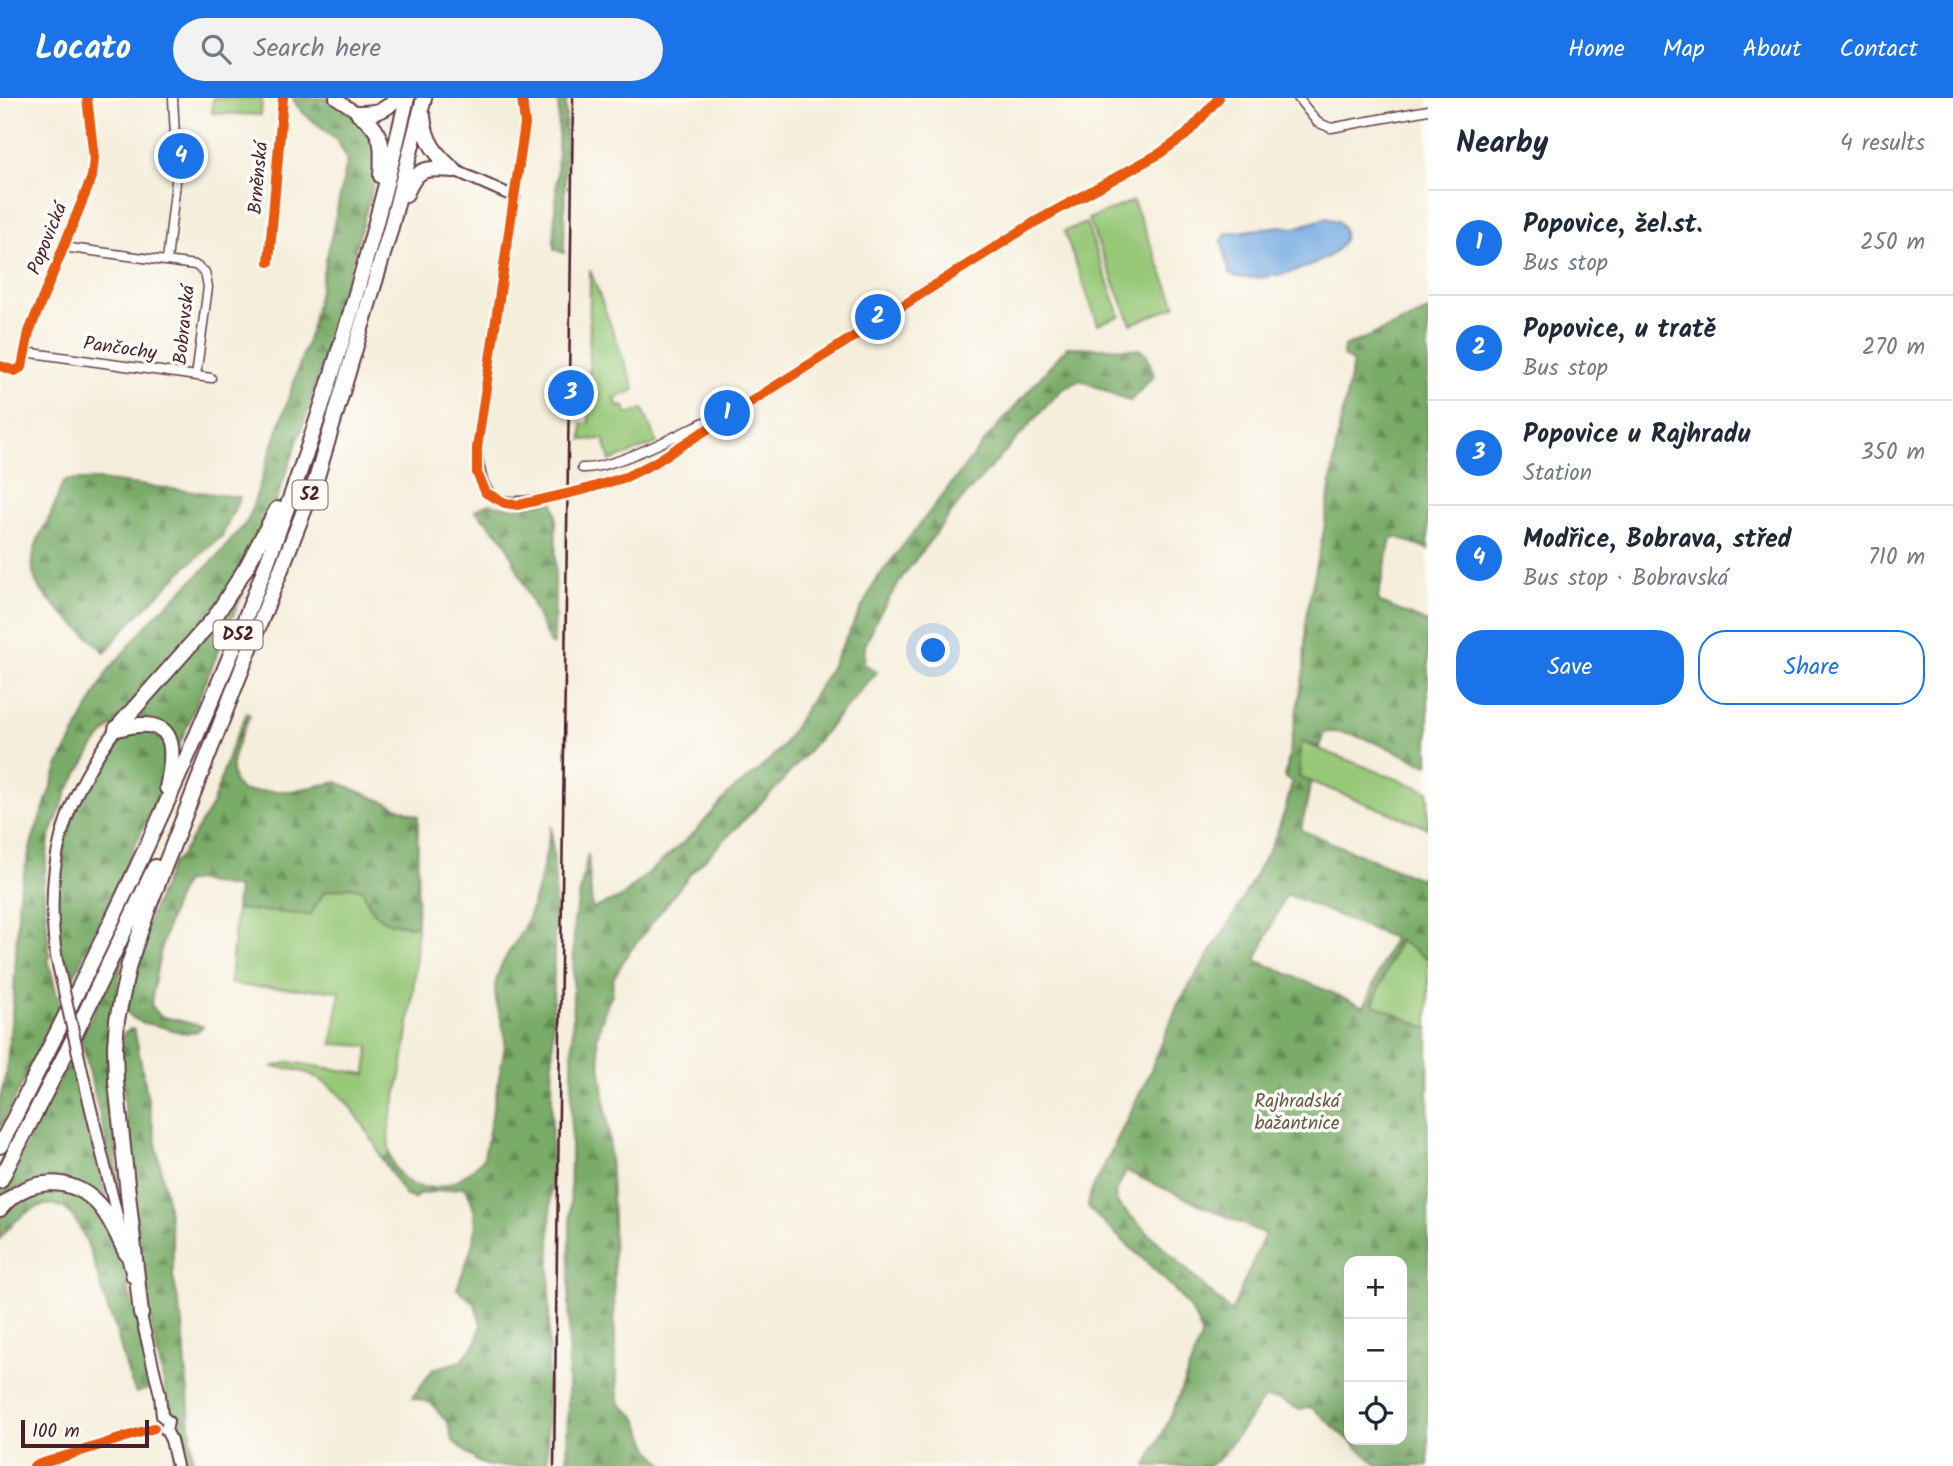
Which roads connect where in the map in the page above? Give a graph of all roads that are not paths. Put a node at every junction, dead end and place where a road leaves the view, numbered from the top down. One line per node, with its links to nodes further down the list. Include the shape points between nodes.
1 (86, 98): 18 (street, Popovická, via 92,177)
2 (173, 98): 19 (street, Bobravská, via 177,173)
3 (283, 98): 20 (street, Brněnská)
4 (335, 98): 12 (street)
5 (396, 98): 12 (highway, via 380,111)
6 (407, 98): 15 (highway)
7 (522, 98): 14 (street, via 526,124)
8 (1219, 98): 16 (street, via 1176,144)
9 (1298, 98): 11 (street, via 1317,122 1331,128)
10 (423, 101): 13 (highway, via 426,139); 17 (highway, 52)
11 (1428, 110)
12 (358, 113): 15 (highway, via 374,126 381,142)
13 (454, 170): 14 (street); 17 (highway, via 430,169 416,175)
14 (515, 197): 25 (street, bridge, via 477,448 477,473 486,493 518,505 583,490 626,477)
15 (379, 211): 26 (highway)
16 (1035, 222): 25 (street)
17 (390, 230): 29 (highway, 52, via 316,480)
18 (63, 247): 19 (street, Popovická); 21 (street, Popovická)
19 (167, 261): 23 (street, Bobravská, via 195,265 205,272 208,287)
20 (269, 261)
21 (25, 352): 22 (street, via 22,367 15,371); 23 (street, Pančochy)
22 (0, 366)
23 (196, 376): 24 (street, Pančochy)
24 (211, 378)
25 (715, 426): 27 (street, via 704,422 636,453)
26 (306, 451): 28 (highway, via 226,601); 30 (highway, D52, via 238,636)
27 (583, 468)
28 (116, 729): 30 (highway, via 152,724 169,737 173,754); 34 (street, bridge, via 77,790 60,833 51,908 55,956)
29 (208, 751): 32 (highway, via 69,1047); 35 (highway, via 138,936 117,1020 116,1082)
30 (161, 815): 31 (highway, D52)
31 (0, 1146)
32 (0, 1181)
33 (0, 1209): 34 (highway, via 28,1187 69,1185 99,1205)
34 (126, 1253): 35 (street)
35 (141, 1314): 36 (street)
36 (162, 1416): 37 (street, via 154,1420); 38 (street, via 168,1420)
37 (154, 1428): 38 (street); 39 (street)
38 (166, 1430): 40 (street)
39 (34, 1466)
40 (177, 1466)

